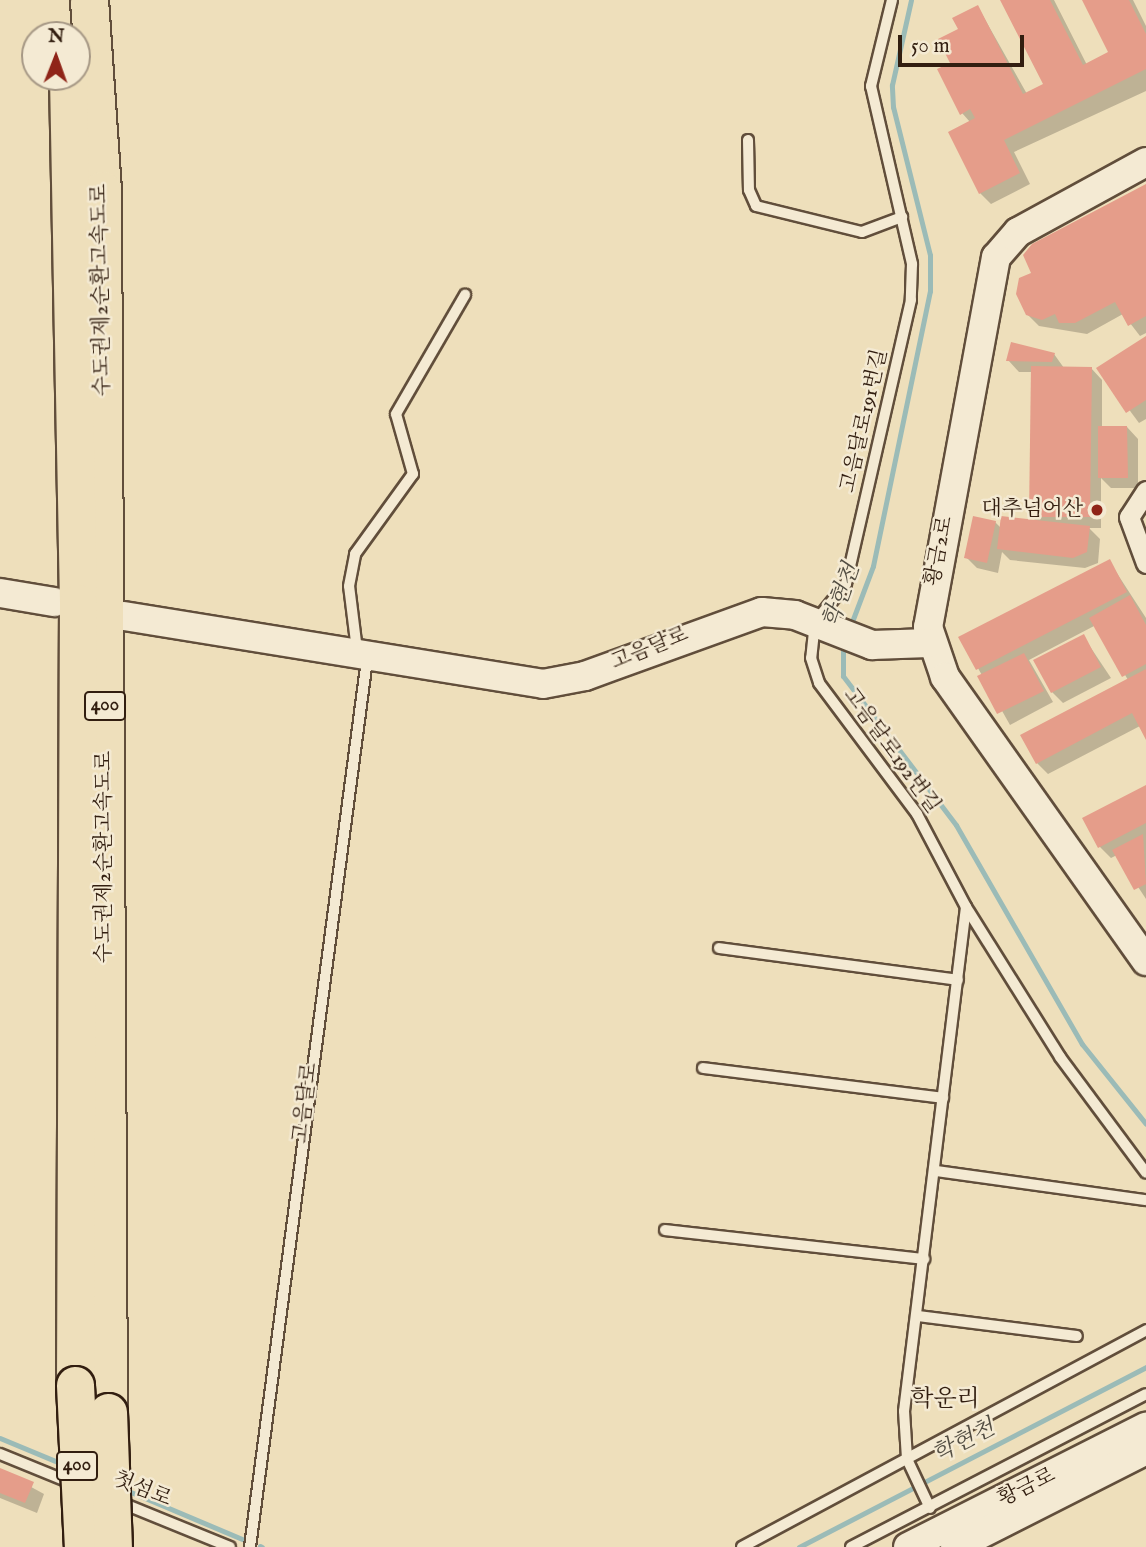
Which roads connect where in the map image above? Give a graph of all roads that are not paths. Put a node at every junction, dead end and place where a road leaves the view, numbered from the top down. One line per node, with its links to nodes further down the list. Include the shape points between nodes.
1 (65, 0): 5 (highway)
2 (89, 0): 40 (highway, 수도권제2순환고속도로 / 400, bridge, via 102,190 108,1412)
3 (892, 0): 4 (lane, 고음달로191번길)
4 (887, 5): 9 (lane, 고음달로191번길, via 871,86 883,156)
5 (66, 21)
6 (68, 91): 39 (highway, 수도권제2순환고속도로 / 400, bridge, via 78,603 75,1385)
7 (748, 140): 9 (lane, via 749,190 756,206 862,232)
8 (1146, 162): 17 (street, 황금2로, via 1018,232 996,257 929,612)
9 (902, 217): 16 (lane, 고음달로191번길, via 912,264 902,348 846,584)
10 (465, 295): 18 (lane, 고음달로, via 396,414 413,474 363,541 351,569)
11 (1146, 491): 12 (street, via 1129,517)
12 (1146, 563)
13 (0, 593): 14 (street)
14 (54, 602)
15 (124, 617): 18 (street, 고음달로)
16 (822, 625): 17 (street, 고음달로, via 859,642); 18 (street, 고음달로, via 778,611 747,614 585,676 542,684); 19 (lane, 고음달로192번길, via 811,658 819,683 916,814)
17 (929, 643): 21 (street, via 960,698)
18 (363, 659): 42 (lane, 고음달로)
19 (966, 907): 22 (lane); 26 (lane, 고음달로192번길, via 1060,1057)
20 (719, 948): 22 (lane)
21 (1146, 961)
22 (958, 979): 24 (lane)
23 (703, 1068): 24 (lane)
24 (943, 1098): 25 (lane)
25 (936, 1171): 27 (lane); 29 (lane)
26 (1146, 1172)
27 (1146, 1200)
28 (665, 1230): 29 (lane)
29 (924, 1259): 30 (lane)
30 (918, 1316): 32 (lane); 37 (lane, via 904,1410)
31 (1146, 1330): 37 (lane)
32 (1077, 1336)
33 (1146, 1394): 38 (lane)
34 (1146, 1427): 45 (street, 황금로)
35 (1146, 1450): 46 (street, 황금로)
36 (0, 1454): 41 (lane, 첫섬로)
37 (909, 1464): 38 (lane); 43 (lane)
38 (928, 1504): 44 (lane)
39 (82, 1547)
40 (113, 1547)
41 (230, 1547)
42 (250, 1547)
43 (742, 1547)
44 (851, 1547)
45 (908, 1547)
46 (955, 1547)

